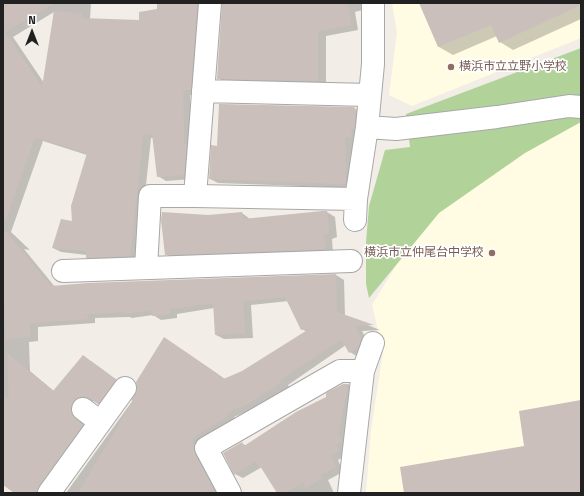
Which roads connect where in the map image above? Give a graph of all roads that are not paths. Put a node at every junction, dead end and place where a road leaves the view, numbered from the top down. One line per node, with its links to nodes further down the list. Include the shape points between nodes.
1 (210, 3): 3 (street)
2 (373, 3): 4 (street)
3 (203, 91): 4 (street); 7 (street)
4 (370, 95): 6 (street)
5 (581, 107): 6 (street, via 569,106 396,129)
6 (367, 127): 8 (street)
7 (194, 196): 8 (street); 11 (street, via 150,196)
8 (356, 199): 9 (street)
9 (355, 220)
10 (351, 261): 11 (street)
11 (146, 268): 12 (street)
12 (63, 271)
13 (373, 343): 14 (street)
14 (363, 371): 16 (street); 18 (street, via 340,371 206,448)
15 (125, 388): 17 (street, via 92,416)
16 (345, 491)
17 (48, 493)
18 (230, 493)

